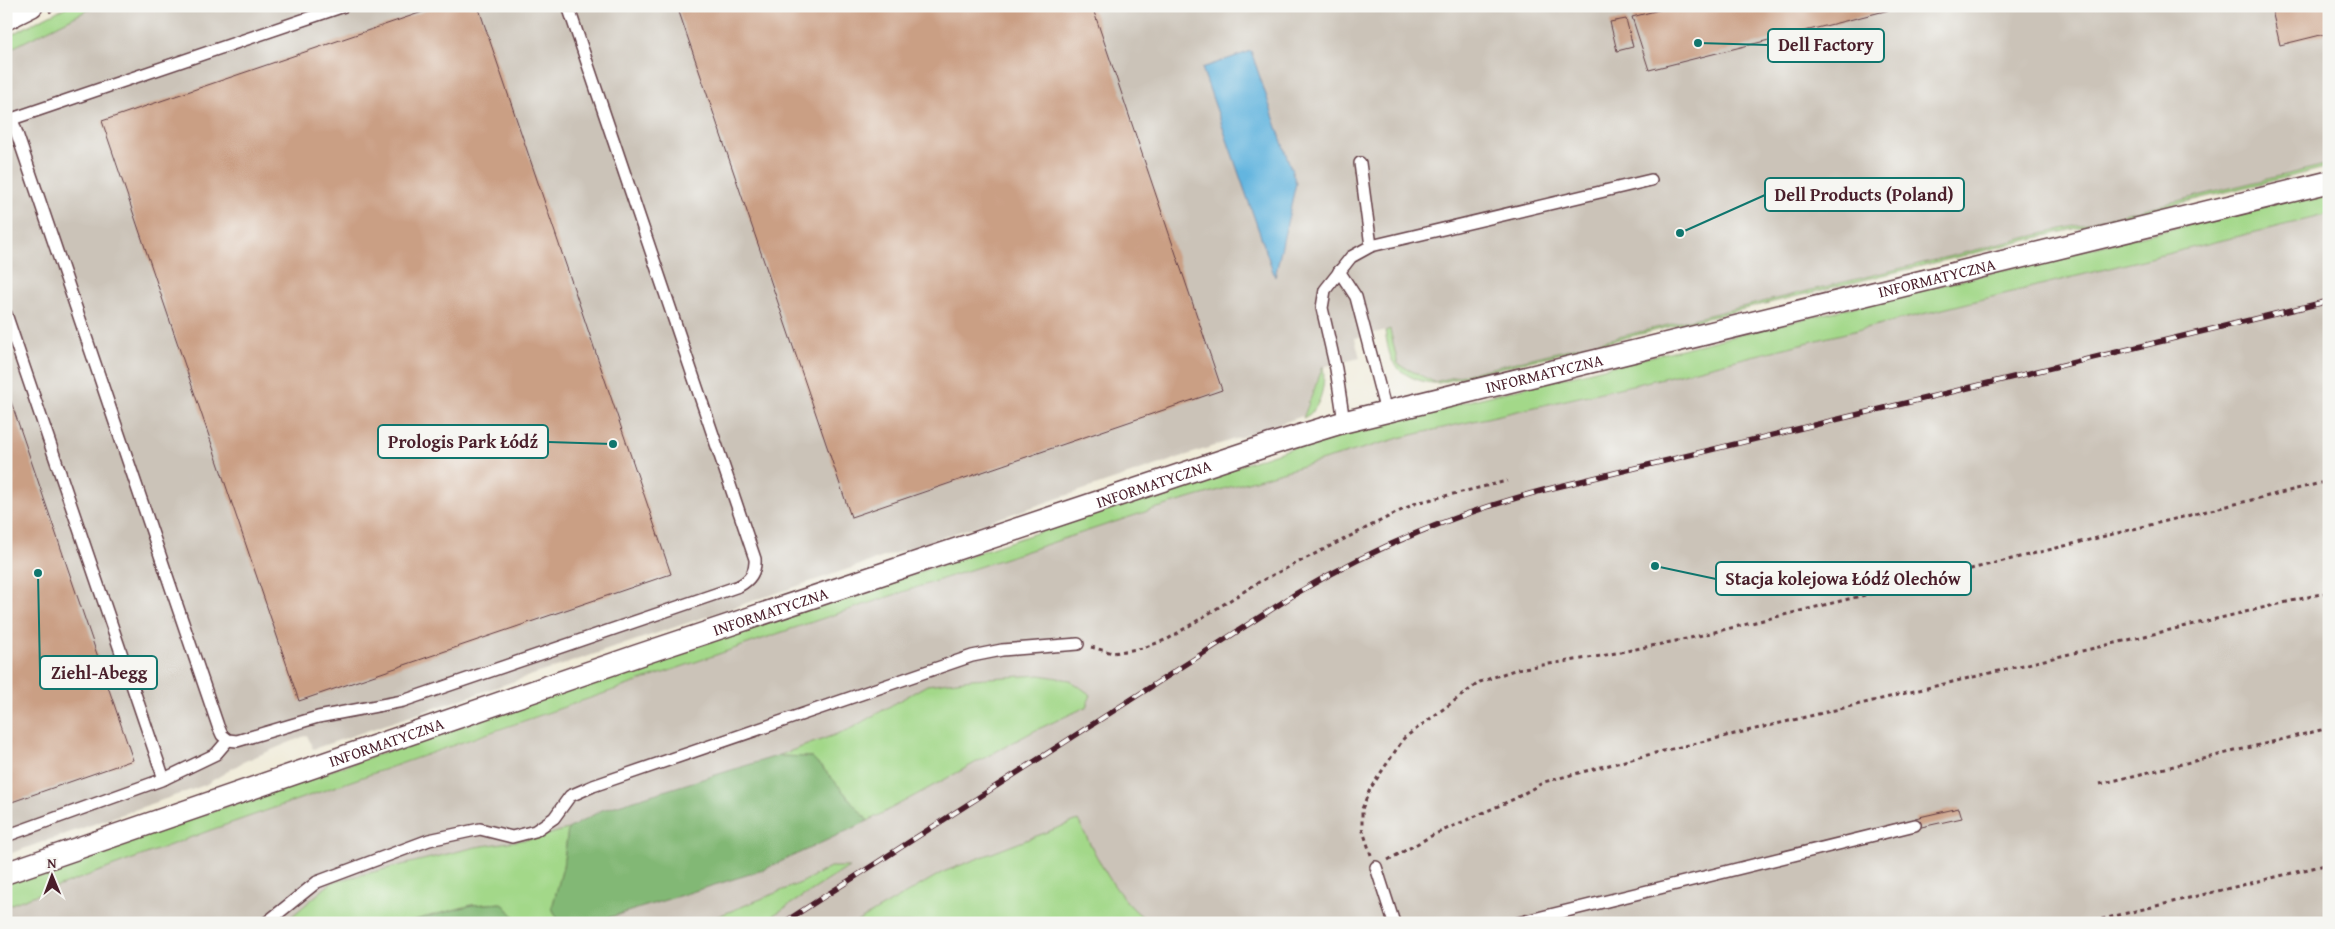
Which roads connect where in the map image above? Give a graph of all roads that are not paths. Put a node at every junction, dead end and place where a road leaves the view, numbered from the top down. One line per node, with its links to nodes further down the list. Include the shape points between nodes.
1 (32, 6): 4 (street)
2 (344, 6): 5 (lane)
3 (568, 6): 15 (lane, via 755,559 753,574 739,586 403,701 318,718 249,740)
4 (6, 19)
5 (9, 120): 15 (lane, via 218,726)
6 (1360, 163): 9 (lane)
7 (1651, 180): 9 (lane)
8 (2329, 182): 12 (street, INFORMATYCZNA)
9 (1371, 246): 10 (lane, via 1351,257)
10 (1339, 272): 12 (lane, via 1356,297); 13 (lane, via 1325,290 1322,308)
11 (6, 314): 16 (lane)
12 (1386, 412): 13 (street, INFORMATYCZNA)
13 (1344, 422): 20 (street, INFORMATYCZNA, via 648,652)
14 (1078, 644): 21 (lane, via 1002,650 972,656 593,786 570,796 554,818 535,831 512,837 480,829 429,840 317,882)
15 (228, 740): 16 (lane, via 216,754)
16 (164, 780): 18 (lane)
17 (1915, 825): 23 (lane)
18 (6, 836)
19 (1376, 867): 22 (lane)
20 (6, 872)
21 (266, 923)
22 (1394, 923)
23 (1518, 923)

